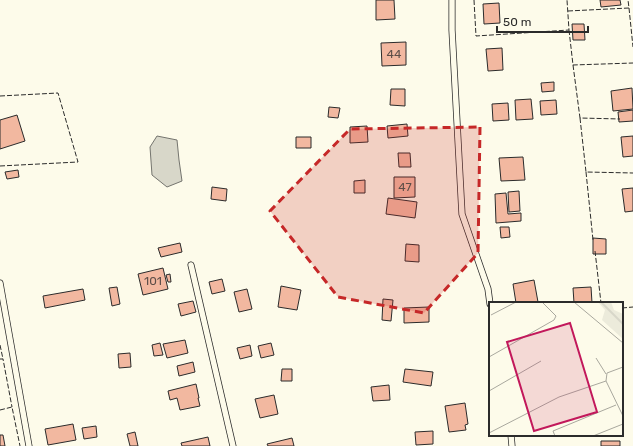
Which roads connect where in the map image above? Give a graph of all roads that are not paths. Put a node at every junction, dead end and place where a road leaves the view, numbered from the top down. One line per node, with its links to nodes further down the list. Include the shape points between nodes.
1 (452, 0): 4 (lane, via 462,214 488,289)
2 (191, 265): 7 (lane)
3 (0, 283): 6 (lane)
4 (490, 302)
5 (511, 436): 8 (lane)
6 (29, 446)
7 (234, 446)
8 (512, 446)

